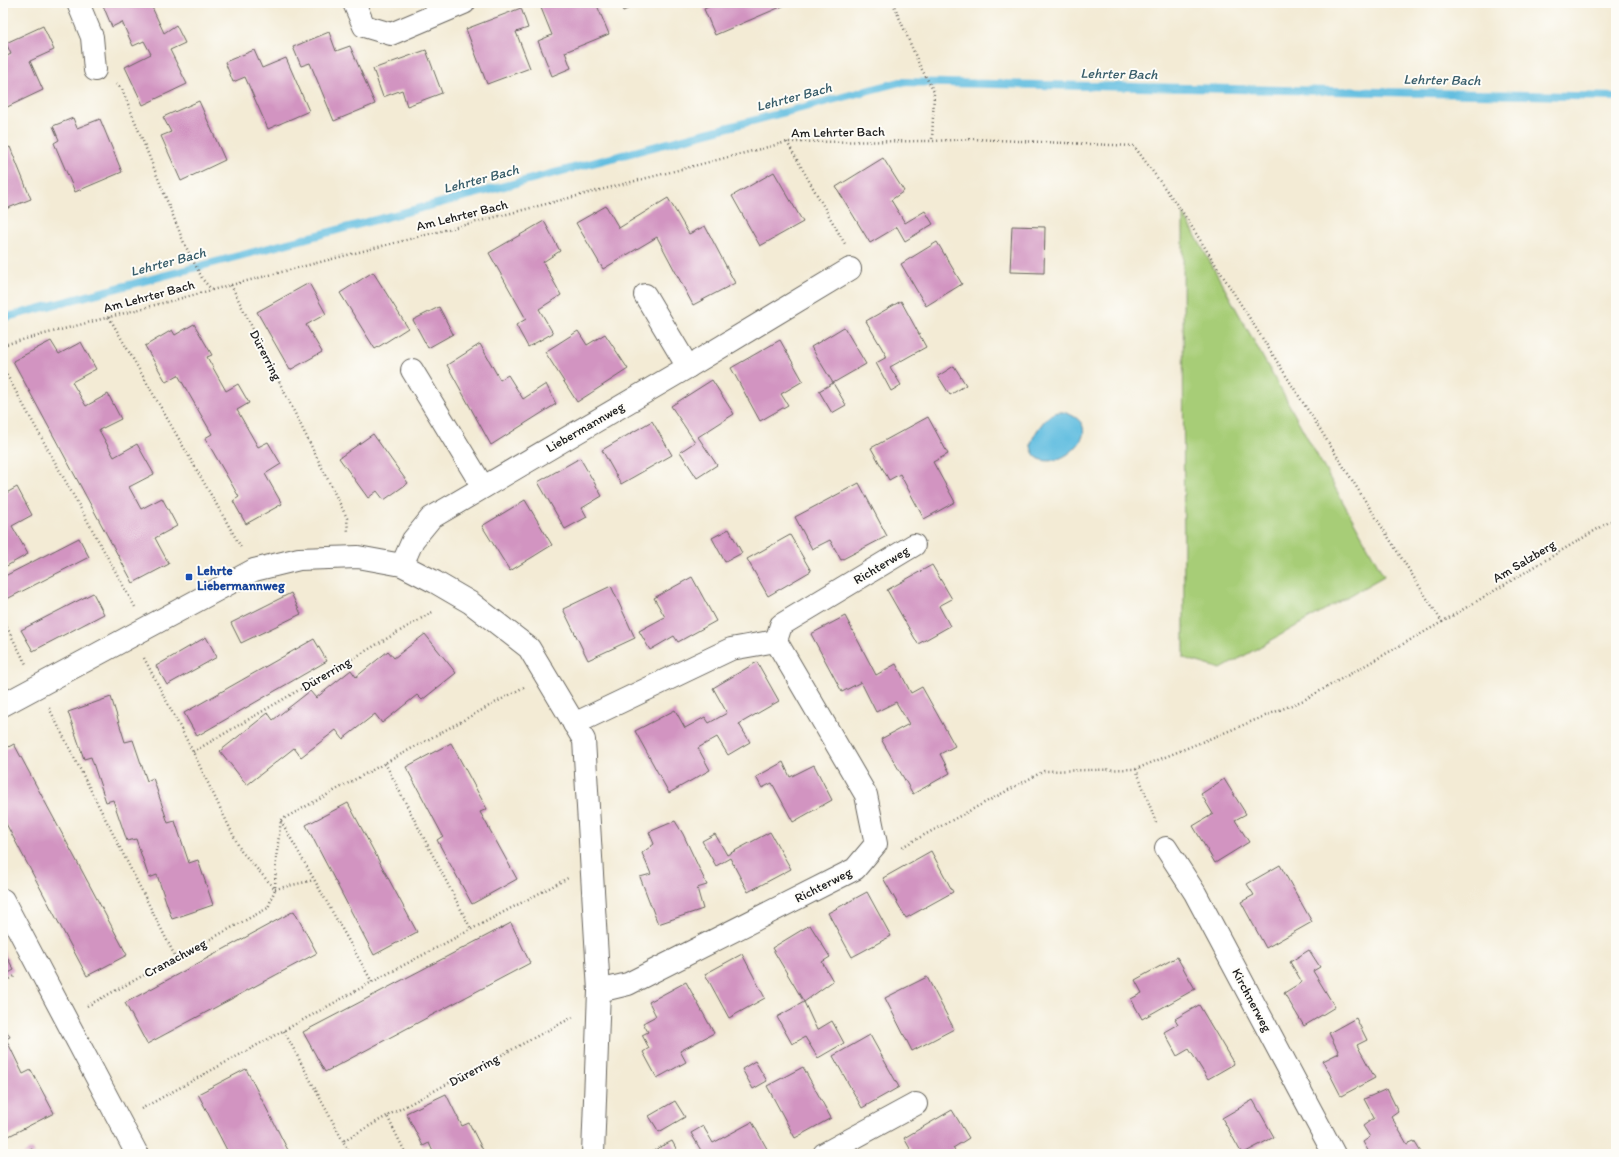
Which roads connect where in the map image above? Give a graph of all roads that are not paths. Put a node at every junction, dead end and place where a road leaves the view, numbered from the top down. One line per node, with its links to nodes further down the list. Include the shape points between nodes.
1 (78, 3): 4 (street, via 92,37)
2 (354, 3): 3 (street, via 364,26 391,34)
3 (464, 3)
4 (95, 70)
5 (850, 269): 7 (street, Liebermannweg)
6 (645, 295): 7 (street)
7 (688, 367): 9 (street, Liebermannweg)
8 (412, 370): 9 (street)
9 (482, 487): 11 (street, Liebermannweg, via 431,518 413,540)
10 (914, 545): 12 (street, Richterweg, via 781,625)
11 (402, 565): 13 (street, via 349,557 299,559 254,570); 14 (street, via 471,603 529,648)
12 (776, 641): 14 (street, via 731,649); 17 (street, Richterweg, via 866,795 876,844 855,869)
13 (3, 705)
14 (574, 724): 17 (street, via 584,740)
15 (1166, 848): 22 (street, Kirchnerweg, via 1196,893)
16 (3, 900): 19 (street)
17 (599, 997): 20 (street)
18 (916, 1104): 21 (street)
19 (138, 1154)
20 (593, 1154)
21 (824, 1154)
22 (1334, 1154)

